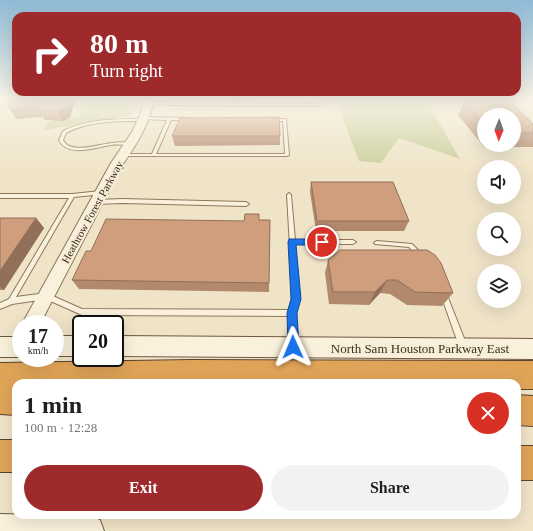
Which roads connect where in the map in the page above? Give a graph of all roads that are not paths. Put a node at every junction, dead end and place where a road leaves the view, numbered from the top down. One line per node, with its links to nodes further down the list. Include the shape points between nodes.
1 (103, 123): 5 (lane, via 72,127 64,132 61,140 63,144 75,148 93,149 110,144)
2 (141, 123): 5 (street, Heathrow Forest Parkway)
3 (167, 123): 6 (lane)
4 (285, 123): 6 (lane, via 287,155)
5 (127, 149): 6 (lane); 10 (street, Heathrow Forest Parkway)
6 (154, 154)
7 (289, 195): 12 (lane)
8 (0, 196): 9 (lane)
9 (72, 196): 10 (lane); 18 (lane)
10 (98, 198): 11 (lane, via 122,201); 17 (street, Heathrow Forest Parkway)
11 (246, 204)
12 (292, 242): 13 (lane); 20 (lane, via 296,299)
13 (353, 242)
14 (377, 243): 15 (lane, via 410,244)
15 (427, 262)
16 (442, 290): 24 (lane)
17 (46, 296): 18 (lane); 20 (lane, via 82,312); 21 (street, Heathrow Forest Parkway)
18 (10, 301): 19 (lane)
19 (0, 306)
20 (292, 313): 23 (lane)
21 (35, 315)
22 (124, 346): 23 (main road, North Sam Houston Parkway East)
23 (293, 347): 24 (main road, North Sam Houston Parkway East)
24 (463, 348): 25 (main road, North Sam Houston Parkway East)
25 (533, 349)
26 (533, 375): 27 (highway, via 191,374)
27 (0, 377)
28 (0, 399): 29 (highway)
29 (12, 400)
30 (521, 410): 31 (highway)
31 (533, 411)
32 (0, 456): 33 (highway)
33 (12, 456)
34 (521, 463): 35 (highway)
35 (533, 463)
36 (0, 529): 37 (main road)
37 (52, 530): 38 (main road)
38 (89, 531)

